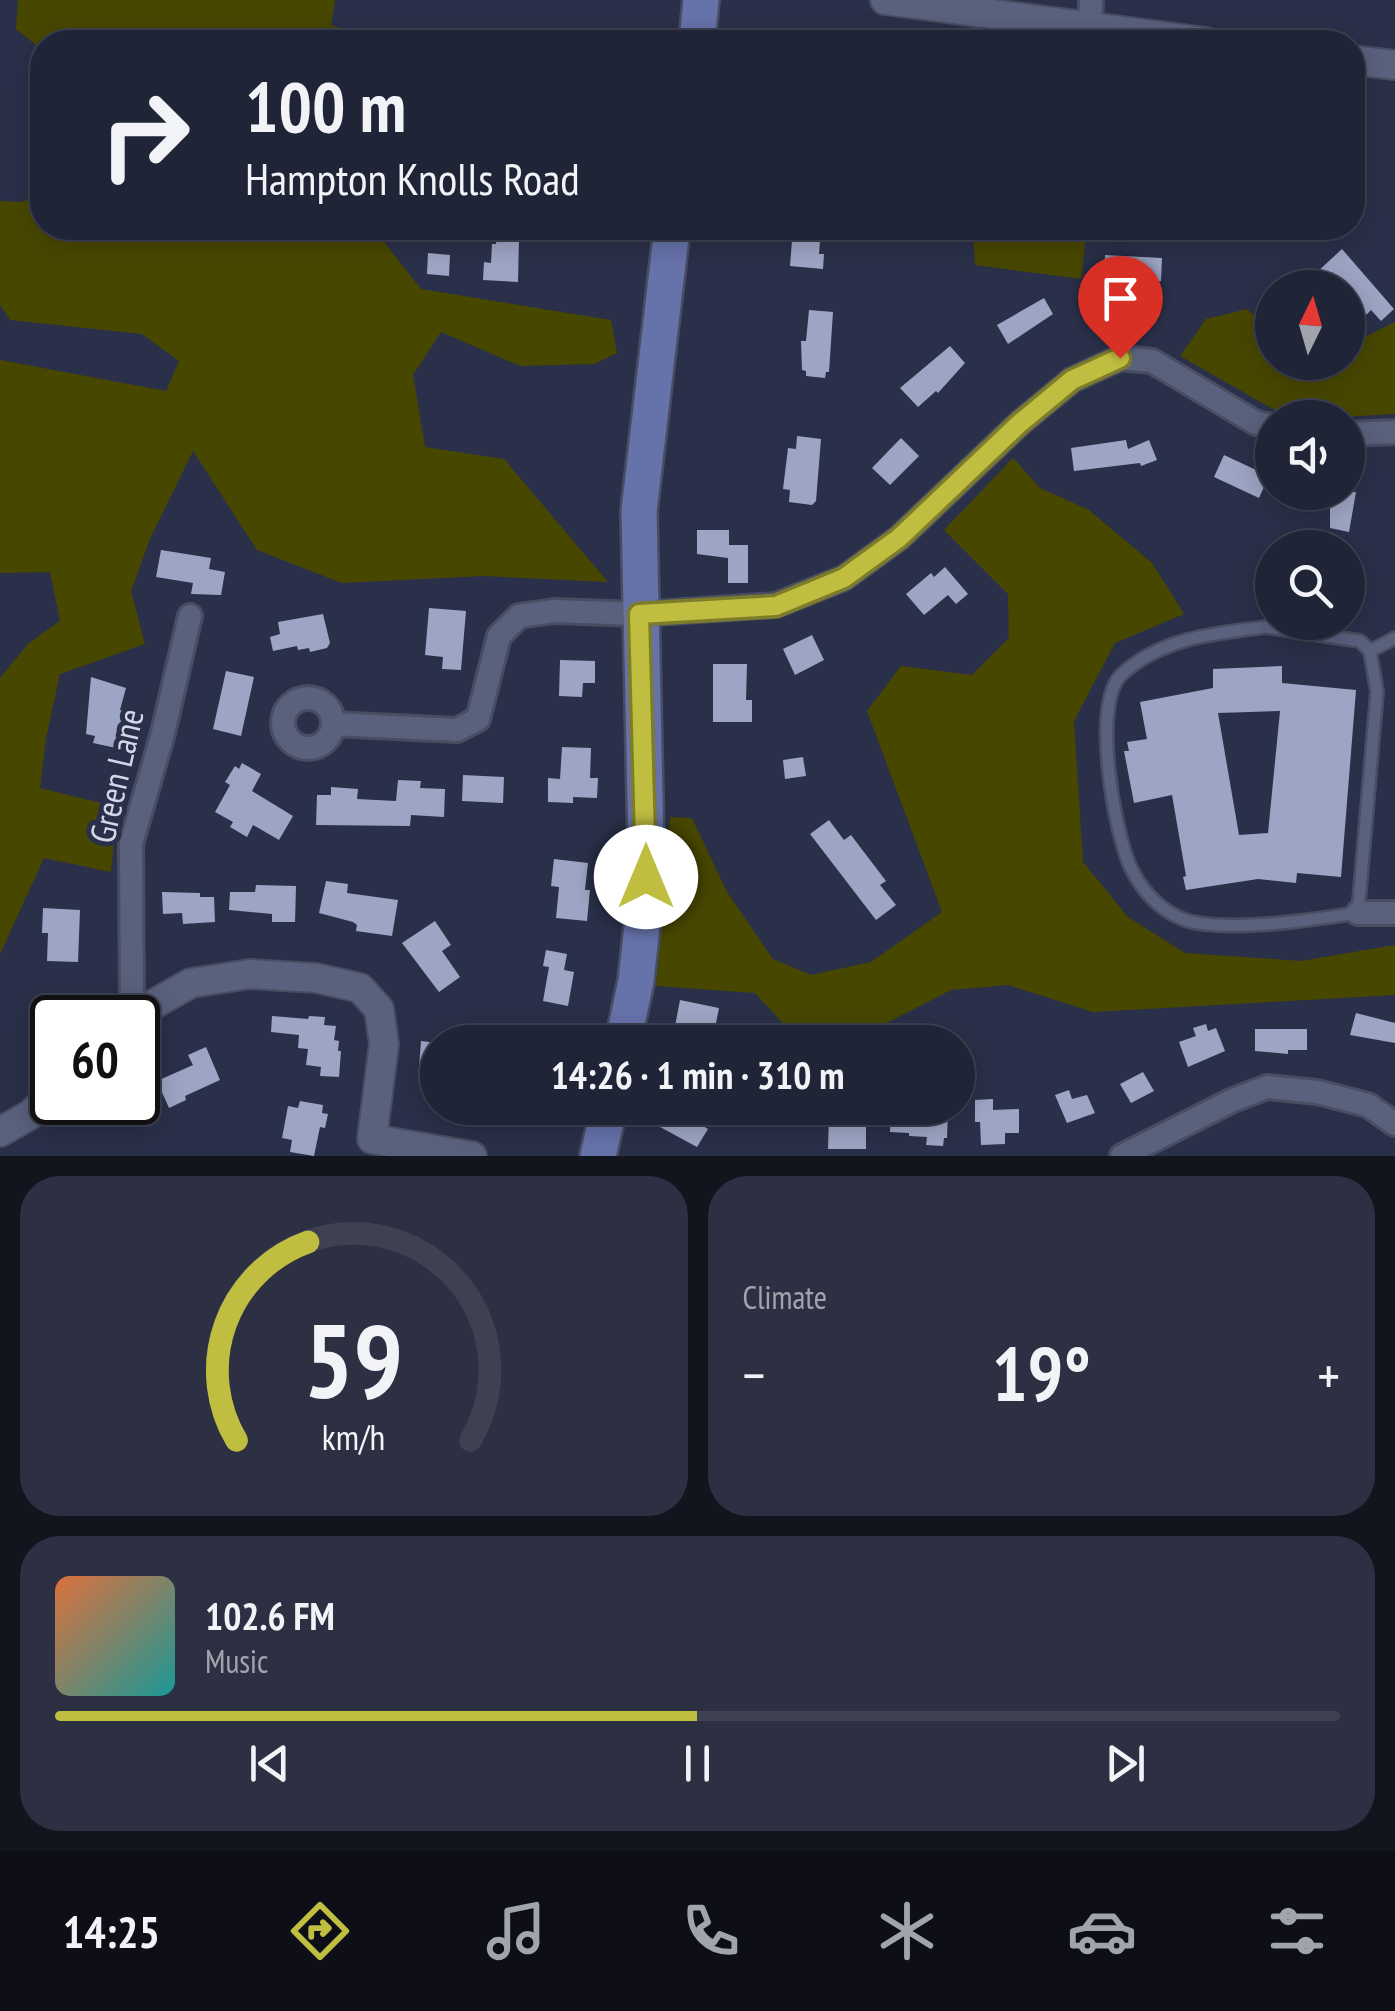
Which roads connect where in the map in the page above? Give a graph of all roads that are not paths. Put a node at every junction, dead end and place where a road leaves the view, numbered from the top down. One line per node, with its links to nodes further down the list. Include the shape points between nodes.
1 (701, 0): 4 (main road)
2 (884, 0): 3 (street)
3 (1090, 14): 5 (street)
4 (697, 30)
5 (1156, 30)
6 (1365, 62): 7 (street)
7 (1395, 65)
8 (671, 240): 12 (main road, via 639,511)
9 (1255, 422): 12 (street, via 1152,361 1120,358 1072,380 899,538 844,578 776,606)
10 (1395, 432): 11 (street)
11 (1365, 433)
12 (639, 614): 16 (street, via 520,616 500,636 478,718 457,730); 21 (main road, via 646,846)
13 (190, 616): 19 (street, Green Lane, via 131,844)
14 (1395, 638): 15 (lane)
15 (1370, 651): 18 (lane, via 1378,692); 18 (lane, via 1360,642 1266,627 1204,634 1150,653 1119,676 1106,710 1122,834 1130,866 1152,900 1179,919 1225,924 1293,924)
16 (333, 724)
17 (1395, 912): 18 (street)
18 (1358, 913)
19 (130, 995)
20 (160, 1000): 26 (street, via 191,983 250,974 360,988 379,1009 384,1044)
21 (627, 1025)
22 (30, 1115): 25 (street)
23 (1395, 1124): 29 (street, via 1368,1105 1267,1087)
24 (604, 1125): 28 (main road)
25 (0, 1132)
26 (370, 1147): 27 (street)
27 (472, 1156)
28 (598, 1156)
29 (1122, 1156)

